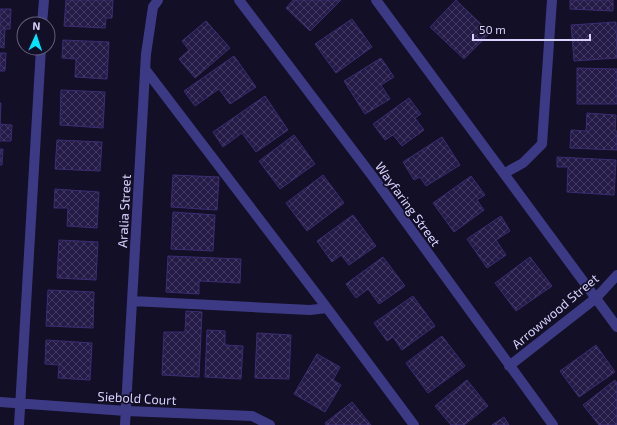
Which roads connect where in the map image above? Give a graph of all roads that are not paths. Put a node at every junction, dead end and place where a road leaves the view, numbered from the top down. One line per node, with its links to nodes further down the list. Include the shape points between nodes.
1 (44, 0): 6 (street)
2 (158, 0): 8 (street, Aralia Street, via 154,7)
3 (239, 0): 15 (street, Wayfaring Street)
4 (376, 0): 9 (street)
5 (552, 0): 9 (street, via 542,144 523,162)
6 (43, 16)
7 (41, 56): 17 (street)
8 (145, 69): 12 (street, Aralia Street); 13 (street)
9 (505, 173): 11 (street)
10 (617, 275): 11 (street, Arrowwood Street)
11 (596, 298): 14 (street); 15 (street, Arrowwood Street)
12 (132, 301): 13 (street, via 310,310); 18 (street, Aralia Street)
13 (327, 308): 22 (street)
14 (617, 327)
15 (510, 366): 23 (street, Wayfaring Street)
16 (0, 402): 17 (street, Siebold Court)
17 (20, 403): 18 (street, Siebold Court); 19 (street)
18 (126, 411): 20 (street, Aralia Street); 21 (street, Siebold Court, via 252,416)
19 (19, 425)
20 (125, 425)
21 (270, 425)
22 (414, 425)
23 (553, 425)

